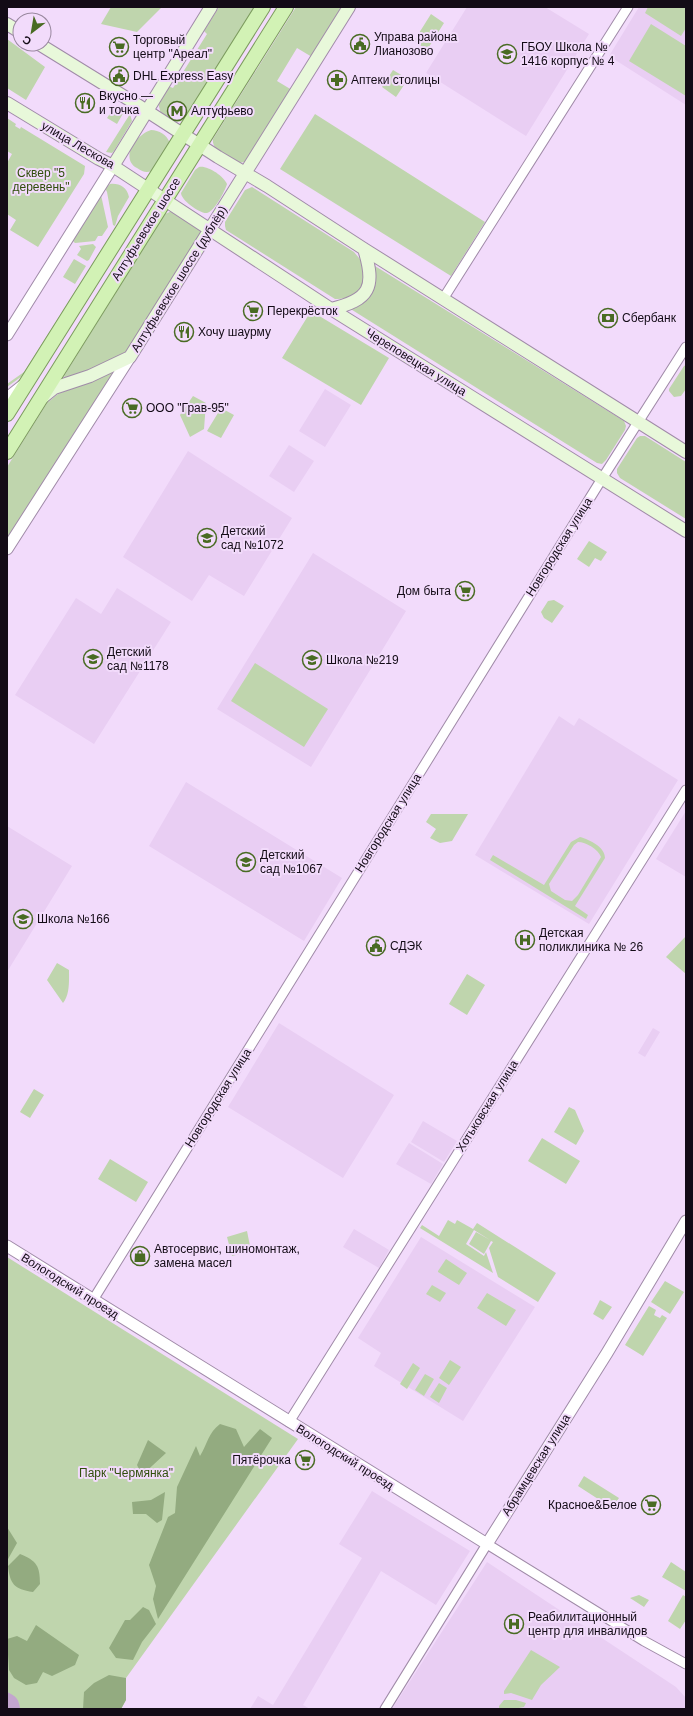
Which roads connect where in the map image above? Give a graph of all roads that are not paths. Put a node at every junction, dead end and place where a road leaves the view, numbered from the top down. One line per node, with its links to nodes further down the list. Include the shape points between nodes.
1 (211, 7): 8 (main road)
2 (263, 7): 9 (main road, Алтуфьевское шоссе)
3 (286, 7): 10 (main road, Алтуфьевское шоссе)
4 (349, 7): 12 (main road, Алтуфьевское шоссе (дублёр))
5 (628, 7): 17 (street)
6 (52, 52): 8 (main road)
7 (7, 103): 11 (main road, улица Лескова)
8 (147, 110): 9 (main road); 11 (main road)
9 (182, 134): 10 (main road); 13 (main road, Алтуфьевское шоссе)
10 (199, 144): 12 (main road); 14 (main road, Алтуфьевское шоссе)
11 (113, 166): 13 (main road, улица Лескова); 19 (street)
12 (244, 173): 15 (main road, Алтуфьевское шоссе (дублёр)); 16 (main road)
13 (148, 188): 14 (main road, Череповецкая улица); 22 (main road, Алтуфьевское шоссе)
14 (164, 199): 15 (main road, Череповецкая улица); 24 (main road, Алтуфьевское шоссе)
15 (210, 230): 18 (main road, Череповецкая улица); 21 (main road, Алтуфьевское шоссе (дублёр))
16 (364, 250): 17 (main road); 18 (main road, via 370,273 368,288 352,302)
17 (443, 299): 26 (main road)
18 (331, 309): 29 (main road, Череповецкая улица)
19 (7, 335)
20 (686, 347): 26 (street, Новгородская улица)
21 (130, 357): 24 (main road, via 90,376 54,388); 31 (street, Алтуфьевское шоссе (дублёр))
22 (27, 382): 23 (street); 25 (main road, Алтуфьевское шоссе)
23 (7, 398)
24 (38, 402): 27 (main road, Алтуфьевское шоссе)
25 (7, 414)
26 (638, 422): 28 (main road); 29 (street, Новгородская улица)
27 (7, 452)
28 (686, 452)
29 (602, 478): 30 (main road, Череповецкая улица); 35 (street, Новгородская улица)
30 (686, 531)
31 (7, 549)
32 (686, 790): 36 (street, Хотьковская улица)
33 (686, 1221): 37 (street, Абрамцевская улица)
34 (7, 1246): 35 (street, Вологодский проезд)
35 (93, 1300): 36 (street, Вологодский проезд)
36 (289, 1422): 37 (street, Вологодский проезд)
37 (487, 1544): 38 (street, Вологодский проезд); 39 (street, Абрамцевская улица)
38 (686, 1664)
39 (385, 1709)

